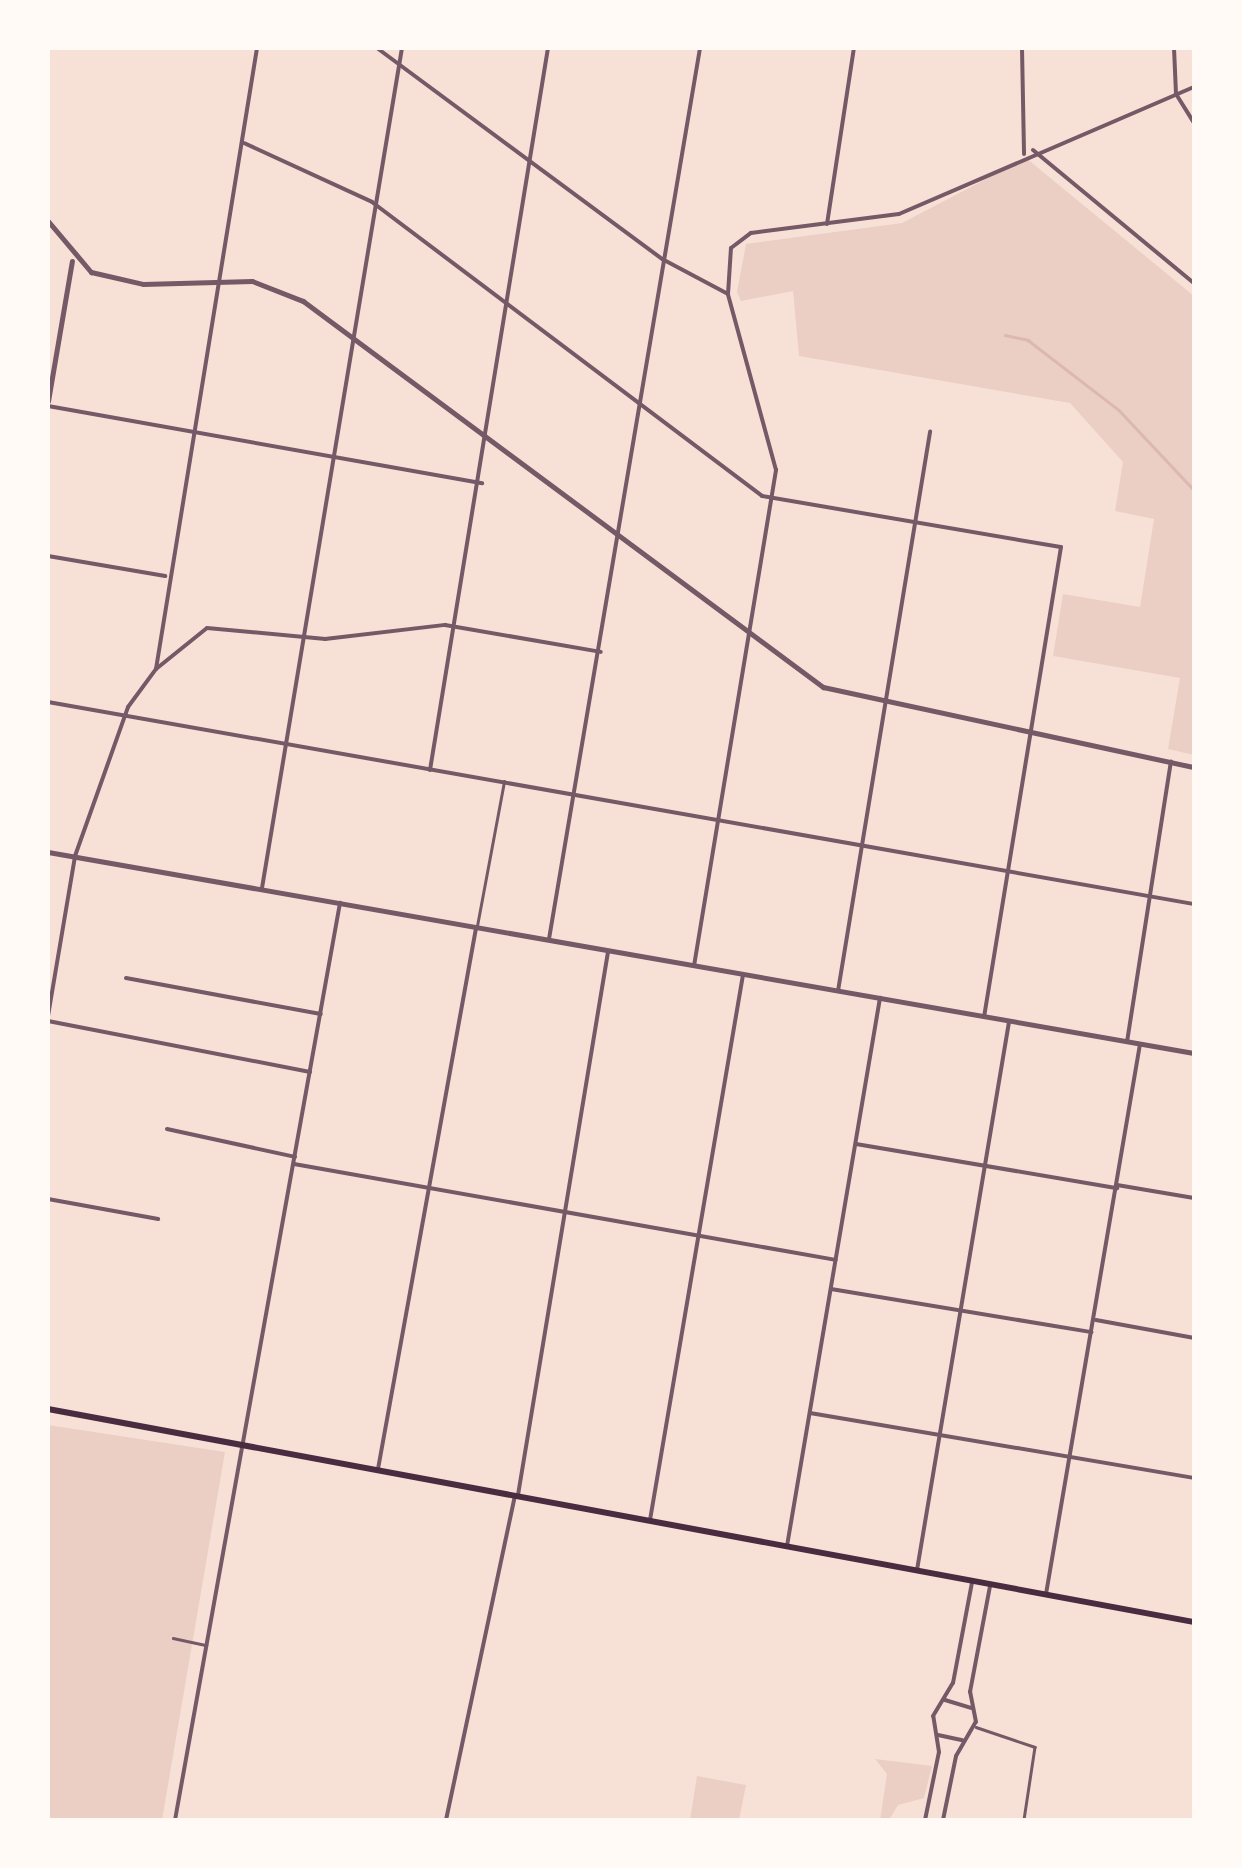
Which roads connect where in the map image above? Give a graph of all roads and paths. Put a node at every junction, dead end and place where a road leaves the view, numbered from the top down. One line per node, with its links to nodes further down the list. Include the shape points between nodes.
1 (256, 48): 13 (street)
2 (377, 48): 9 (street)
3 (402, 48): 9 (street)
4 (548, 48): 16 (street)
5 (700, 48): 21 (street)
6 (854, 48): 19 (street)
7 (1022, 48): 15 (street)
8 (1174, 48): 11 (street)
9 (400, 62): 16 (street); 17 (street)
10 (1194, 86): 11 (street)
11 (1176, 94): 12 (street); 14 (street)
12 (1194, 124)
13 (244, 143): 17 (street); 22 (street)
14 (1032, 150): 15 (street); 23 (street)
15 (1024, 154): 19 (street, via 899,214)
16 (530, 160): 21 (street); 25 (street)
17 (379, 208): 25 (street); 26 (street)
18 (48, 221): 20 (street)
19 (826, 224): 24 (street, via 739,238)
20 (72, 260): 22 (street, via 133,283); 27 (street)
21 (664, 260): 24 (street); 28 (street)
22 (221, 278): 26 (street, via 283,290); 29 (street)
23 (1194, 283)
24 (728, 294): 34 (street, via 775,458)
25 (507, 306): 28 (street); 31 (street)
26 (356, 340): 31 (street); 32 (street)
27 (48, 403): 29 (street)
28 (640, 405): 34 (street); 36 (street)
29 (192, 432): 32 (street); 38 (street)
30 (930, 432): 35 (street)
31 (490, 440): 33 (street); 36 (street)
32 (334, 456): 33 (street); 40 (street)
33 (482, 482): 39 (street)
34 (772, 498): 35 (street); 41 (street)
35 (916, 522): 45 (street); 47 (street, via 1061,547)
36 (619, 539): 41 (street); 42 (street)
37 (48, 556): 38 (street)
38 (165, 576): 43 (street)
39 (454, 626): 40 (street); 42 (street); 51 (street)
40 (304, 636): 43 (street, via 215,623); 48 (street)
41 (747, 636): 45 (street, via 815,684); 54 (street)
42 (601, 652): 53 (street)
43 (156, 669): 46 (street)
44 (48, 702): 46 (street)
45 (883, 705): 47 (street); 55 (street)
46 (125, 717): 48 (street); 57 (street)
47 (1028, 733): 49 (street); 58 (street)
48 (286, 744): 51 (street); 59 (street)
49 (1171, 761): 50 (street); 60 (street)
50 (1194, 767)
51 (430, 770): 52 (street)
52 (504, 782): 53 (street); 63 (lane)
53 (574, 796): 54 (street); 64 (street)
54 (717, 821): 55 (street); 66 (street)
55 (860, 847): 58 (street); 69 (street)
56 (48, 852): 57 (street)
57 (76, 856): 59 (street); 70 (street)
58 (1006, 872): 60 (street); 73 (street)
59 (262, 888): 61 (street)
60 (1149, 896): 62 (street); 76 (street)
61 (340, 903): 63 (street); 72 (street)
62 (1194, 904)
63 (476, 927): 64 (street); 86 (street)
64 (550, 940): 65 (street)
65 (608, 951): 66 (street); 89 (street)
66 (694, 966): 67 (street)
67 (743, 974): 69 (street); 91 (street)
68 (126, 978): 72 (street)
69 (838, 990): 71 (street)
70 (49, 994): 74 (street)
71 (880, 998): 73 (street); 81 (street)
72 (320, 1014): 79 (street)
73 (984, 1017): 75 (street)
74 (48, 1019): 79 (street)
75 (1010, 1021): 76 (street); 84 (street)
76 (1127, 1042): 77 (street)
77 (1140, 1044): 78 (street); 85 (street)
78 (1194, 1053)
79 (310, 1072): 82 (street)
80 (167, 1130): 82 (street)
81 (856, 1144): 84 (street); 92 (street)
82 (295, 1156): 83 (street)
83 (294, 1164): 86 (street); 101 (street)
84 (986, 1166): 85 (street); 94 (street)
85 (1117, 1186): 87 (street); 95 (street)
86 (428, 1188): 89 (street); 103 (street)
87 (1194, 1198)
88 (48, 1199): 90 (street)
89 (564, 1212): 91 (street); 105 (street)
90 (158, 1219)
91 (700, 1236): 92 (street); 106 (street)
92 (836, 1260): 93 (street)
93 (831, 1289): 94 (street); 99 (street)
94 (962, 1310): 96 (street); 100 (street)
95 (1094, 1320): 96 (street); 97 (street)
96 (1091, 1332): 102 (street)
97 (1194, 1338)
98 (48, 1408): 101 (main road)
99 (810, 1412): 100 (street); 107 (street)
100 (940, 1435): 102 (street); 108 (street)
101 (242, 1444): 103 (main road); 114 (street)
102 (1069, 1456): 104 (street); 111 (street)
103 (378, 1469): 105 (main road)
104 (1194, 1478)
105 (516, 1495): 106 (main road); 121 (street)
106 (650, 1520): 107 (main road)
107 (787, 1546): 108 (main road)
108 (917, 1570): 109 (main road)
109 (972, 1582): 110 (main road); 115 (street)
110 (990, 1586): 111 (main road); 116 (street)
111 (1046, 1594): 112 (main road)
112 (1194, 1622)
113 (173, 1638): 114 (lane)
114 (206, 1645): 120 (street)
115 (941, 1702): 116 (street, via 956,1698); 118 (street)
116 (973, 1709): 117 (street)
117 (974, 1726): 119 (street); 124 (lane, via 1036,1752)
118 (936, 1734): 119 (street); 122 (street)
119 (966, 1738): 123 (street)
120 (175, 1820)
121 (446, 1820)
122 (925, 1820)
123 (943, 1820)
124 (1024, 1820)

